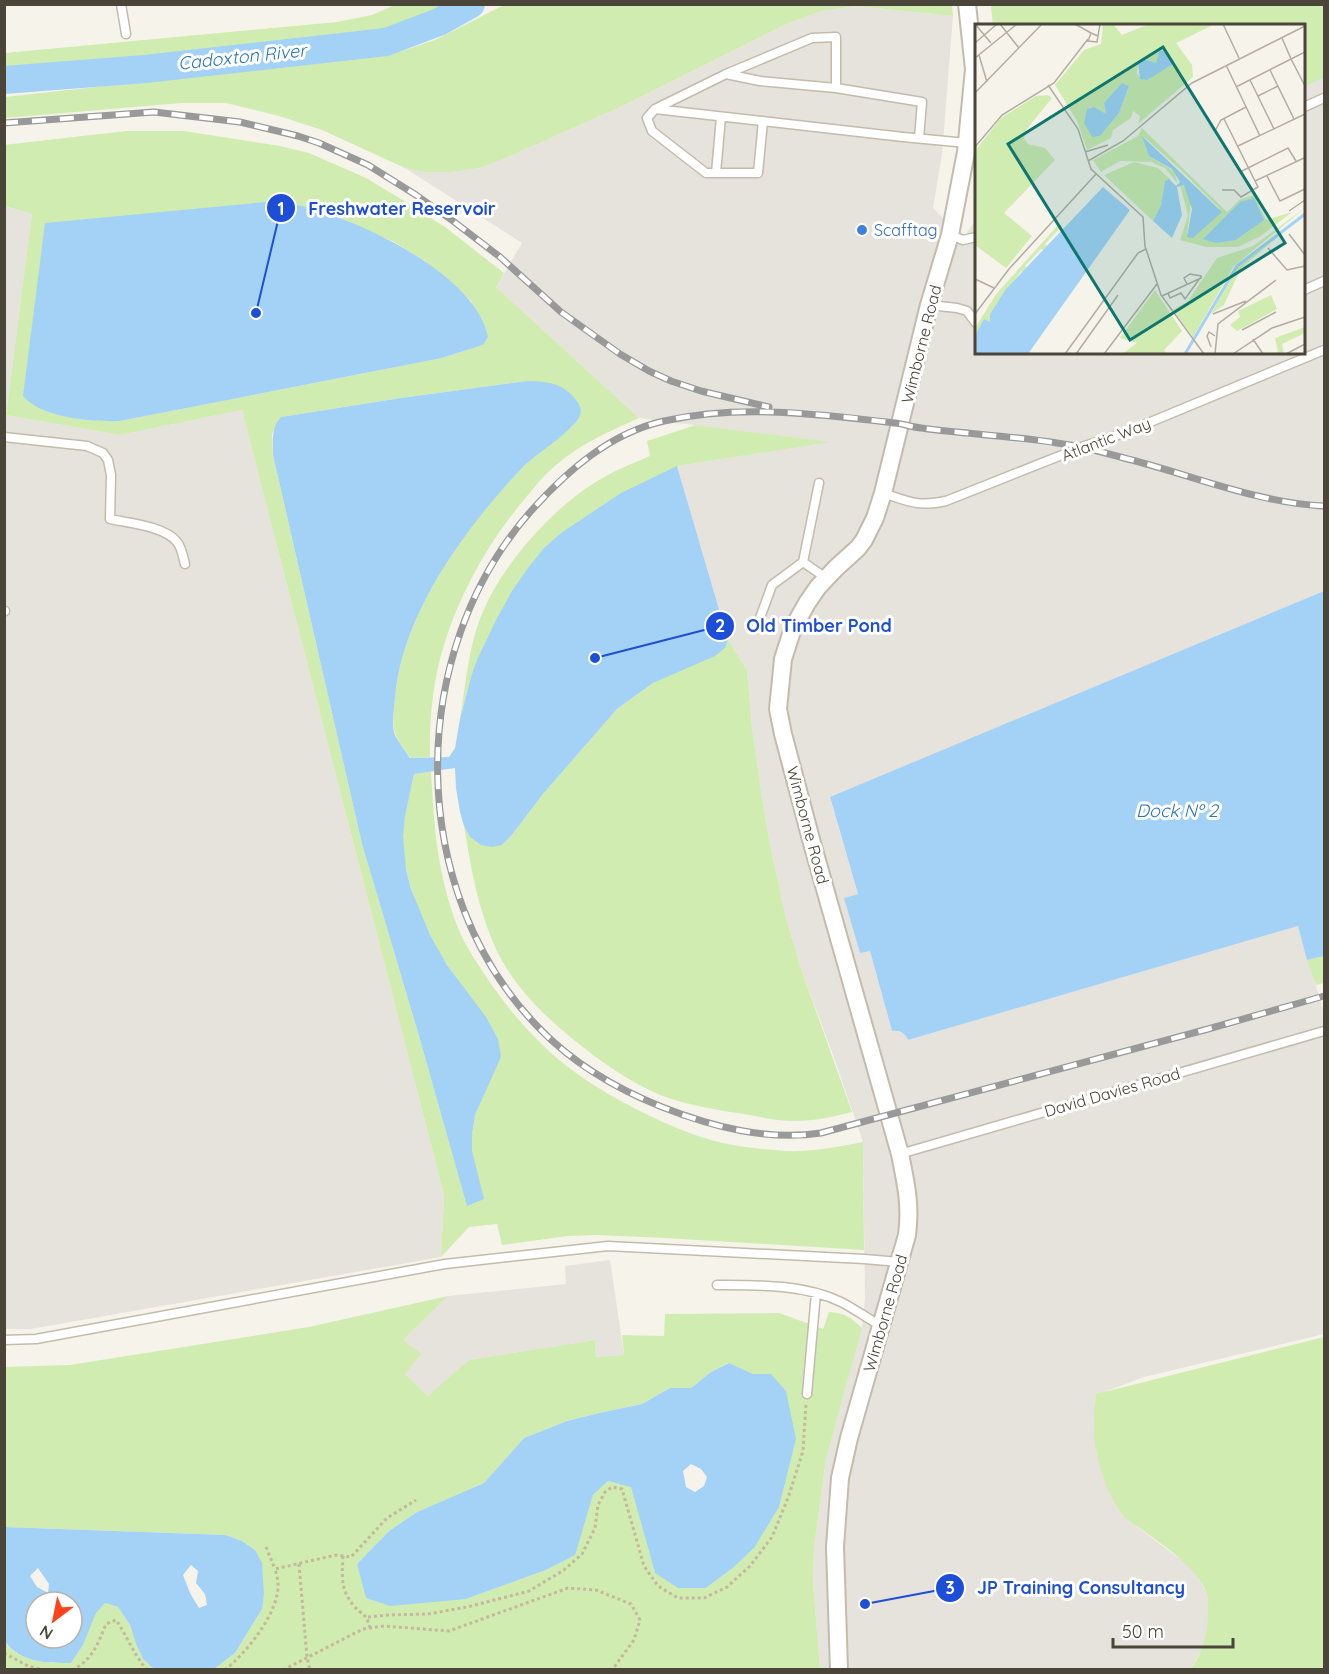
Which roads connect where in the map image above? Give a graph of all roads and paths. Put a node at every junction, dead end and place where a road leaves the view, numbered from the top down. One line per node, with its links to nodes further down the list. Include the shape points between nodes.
1 (121, 4): 3 (lane)
2 (967, 4): 12 (street, Wimborne Road, via 974,69)
3 (126, 34)
4 (726, 74): 5 (lane); 5 (lane, via 812,38 836,38); 8 (lane)
5 (836, 88): 11 (lane, via 922,102)
6 (1324, 98): 7 (lane)
7 (1305, 107)
8 (655, 109): 9 (lane); 13 (lane, via 647,118 652,131 706,173)
9 (721, 117): 10 (lane); 13 (lane)
10 (763, 122): 11 (lane); 13 (lane, via 758,173)
11 (919, 138): 12 (lane)
12 (967, 143): 14 (street, Wimborne Road)
13 (716, 173)
14 (950, 235): 15 (lane, via 963,240); 18 (street, Wimborne Road)
15 (975, 237)
16 (1324, 281): 17 (lane)
17 (1305, 290)
18 (929, 305): 19 (lane, via 967,311); 23 (street, Wimborne Road)
19 (975, 321)
20 (1324, 350): 23 (lane, Atlantic Way, via 946,501 915,504)
21 (4, 436): 25 (lane, via 87,446 103,453 111,475 110,519 166,533 177,541)
22 (819, 483): 24 (lane)
23 (883, 493): 26 (street, Wimborne Road, via 864,540)
24 (803, 562): 26 (lane); 27 (lane, via 772,585)
25 (184, 564)
26 (826, 578): 29 (street, Wimborne Road, via 807,603 788,641 778,709)
27 (756, 629)
28 (1324, 1030): 29 (lane, David Davies Road)
29 (900, 1154): 30 (street, Wimborne Road, via 909,1216)
30 (900, 1262): 33 (street, Wimborne Road); 34 (lane, via 608,1246 445,1264 36,1339)
31 (717, 1285): 32 (lane, via 768,1286)
32 (816, 1293): 33 (lane, via 841,1302); 35 (lane)
33 (881, 1326): 52 (street, Wimborne Road, via 840,1478 835,1547)
34 (4, 1340)
35 (807, 1394): 41 (path, via 803,1451 772,1537 750,1566 727,1587 704,1598 678,1598 658,1586 644,1566 622,1489 612,1487 598,1505 595,1528 582,1554 529,1591 428,1614)
36 (416, 1500): 38 (path, via 387,1518 351,1557)
37 (266, 1547): 40 (path)
38 (343, 1556): 39 (path); 41 (path, via 341,1582 354,1606)
39 (299, 1564): 40 (path); 44 (path)
40 (275, 1569): 48 (path, via 277,1596 266,1622 246,1651)
41 (368, 1617): 42 (path)
42 (370, 1628): 44 (path); 51 (path, via 449,1631 568,1588 596,1590 631,1604 640,1620 634,1640)
43 (4, 1653): 45 (path)
44 (308, 1657): 49 (path); 50 (path)
45 (43, 1670)
46 (72, 1670): 47 (path, via 95,1651 106,1624 116,1620)
47 (147, 1670)
48 (225, 1670)
49 (283, 1670)
50 (310, 1670)
51 (612, 1670)
52 (839, 1670)

